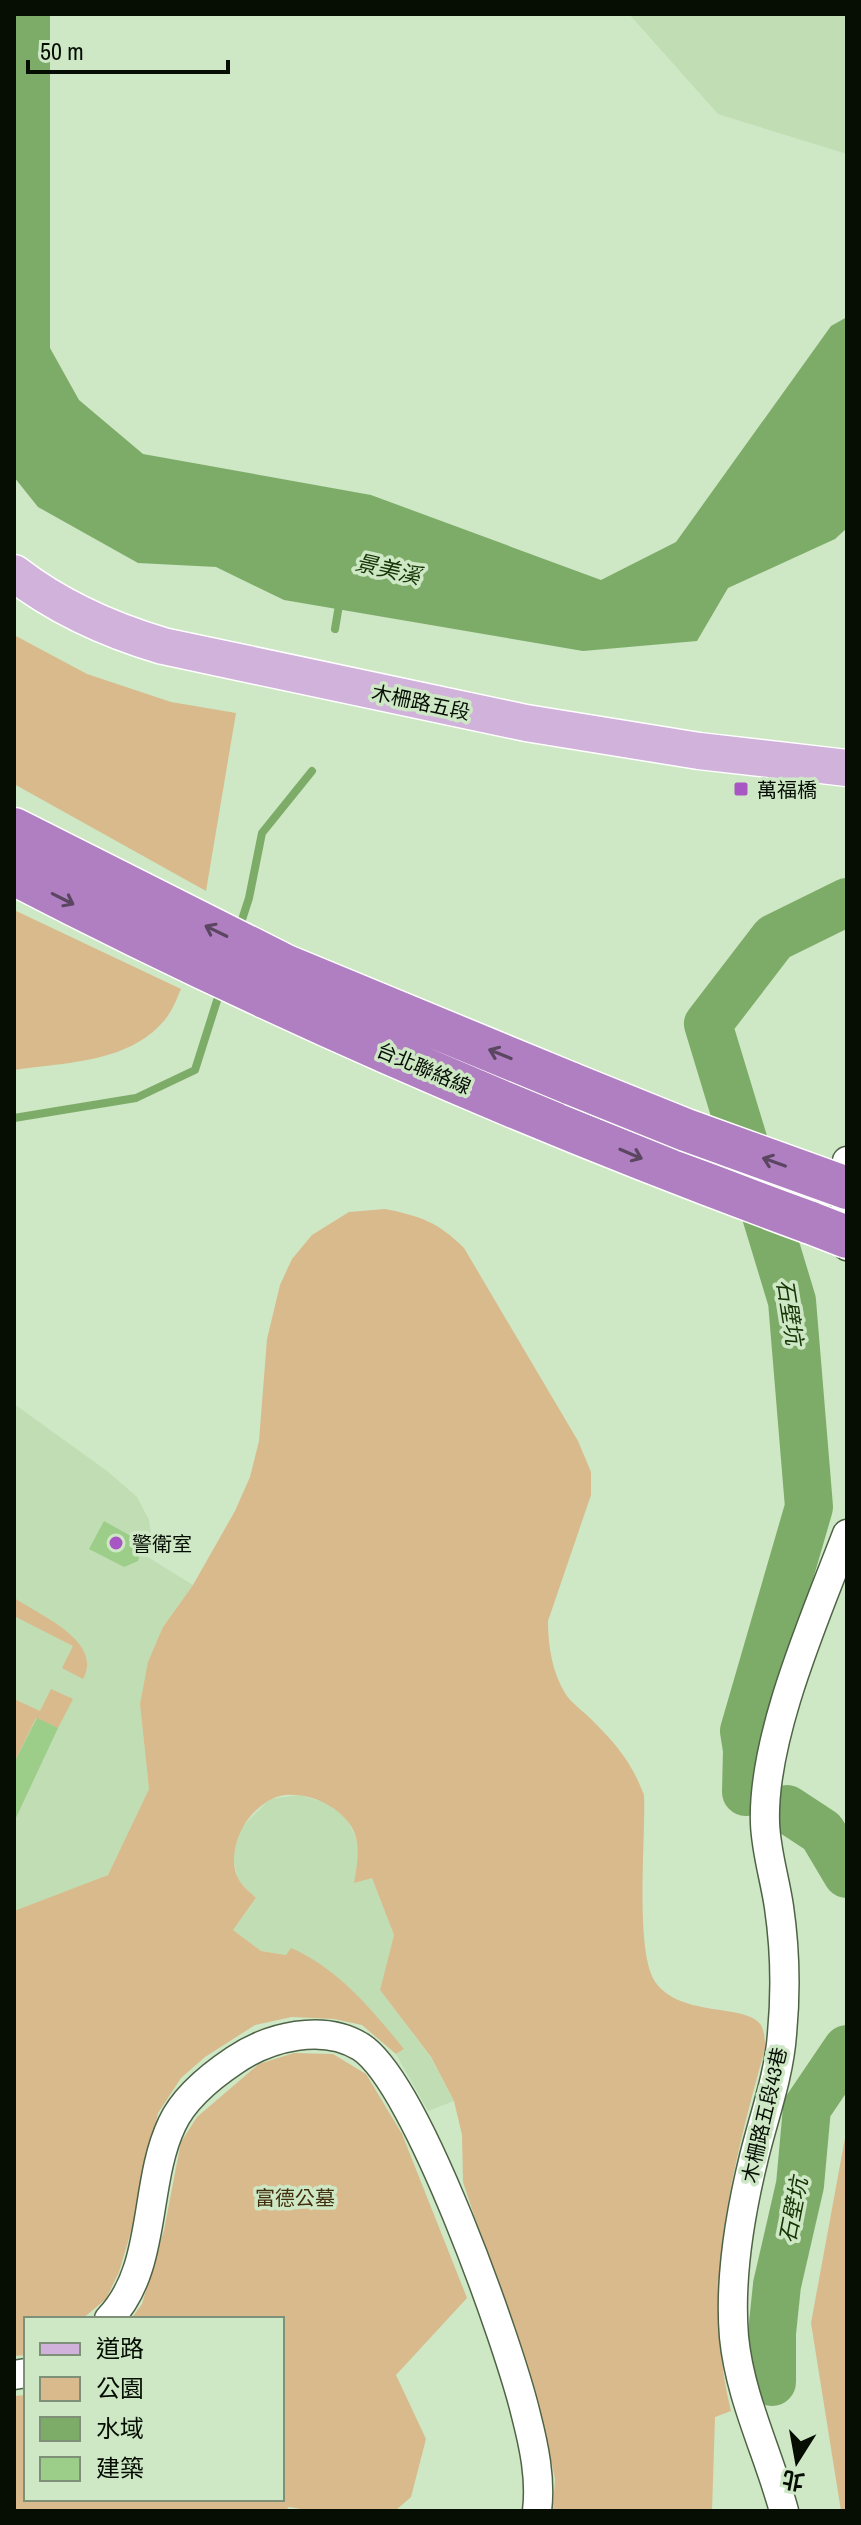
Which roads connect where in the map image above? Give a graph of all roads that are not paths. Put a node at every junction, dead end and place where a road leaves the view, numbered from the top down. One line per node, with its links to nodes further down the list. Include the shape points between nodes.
1 (14, 573): 2 (main road, 木柵路五段, via 104,626 209,657 526,723)
2 (847, 768)
3 (14, 829): 6 (highway, 台北聯絡線, one-way to 3, bridge, via 686,1130 286,966)
4 (14, 874): 7 (highway, 台北聯絡線, one-way to 7, via 397,1058 686,1177)
5 (847, 1161): 8 (street)
6 (847, 1188)
7 (835, 1231)
8 (847, 1246)
9 (847, 1534): 12 (street, 木柵路五段43巷, via 783,1715 765,1805 783,1946 782,2033 746,2195 733,2316 738,2369)
10 (110, 2317): 11 (street, via 139,2261 173,2121 206,2082 258,2046 301,2035 362,2047 396,2088 442,2182 509,2357 526,2414 538,2480)
11 (537, 2511)
12 (784, 2511)

